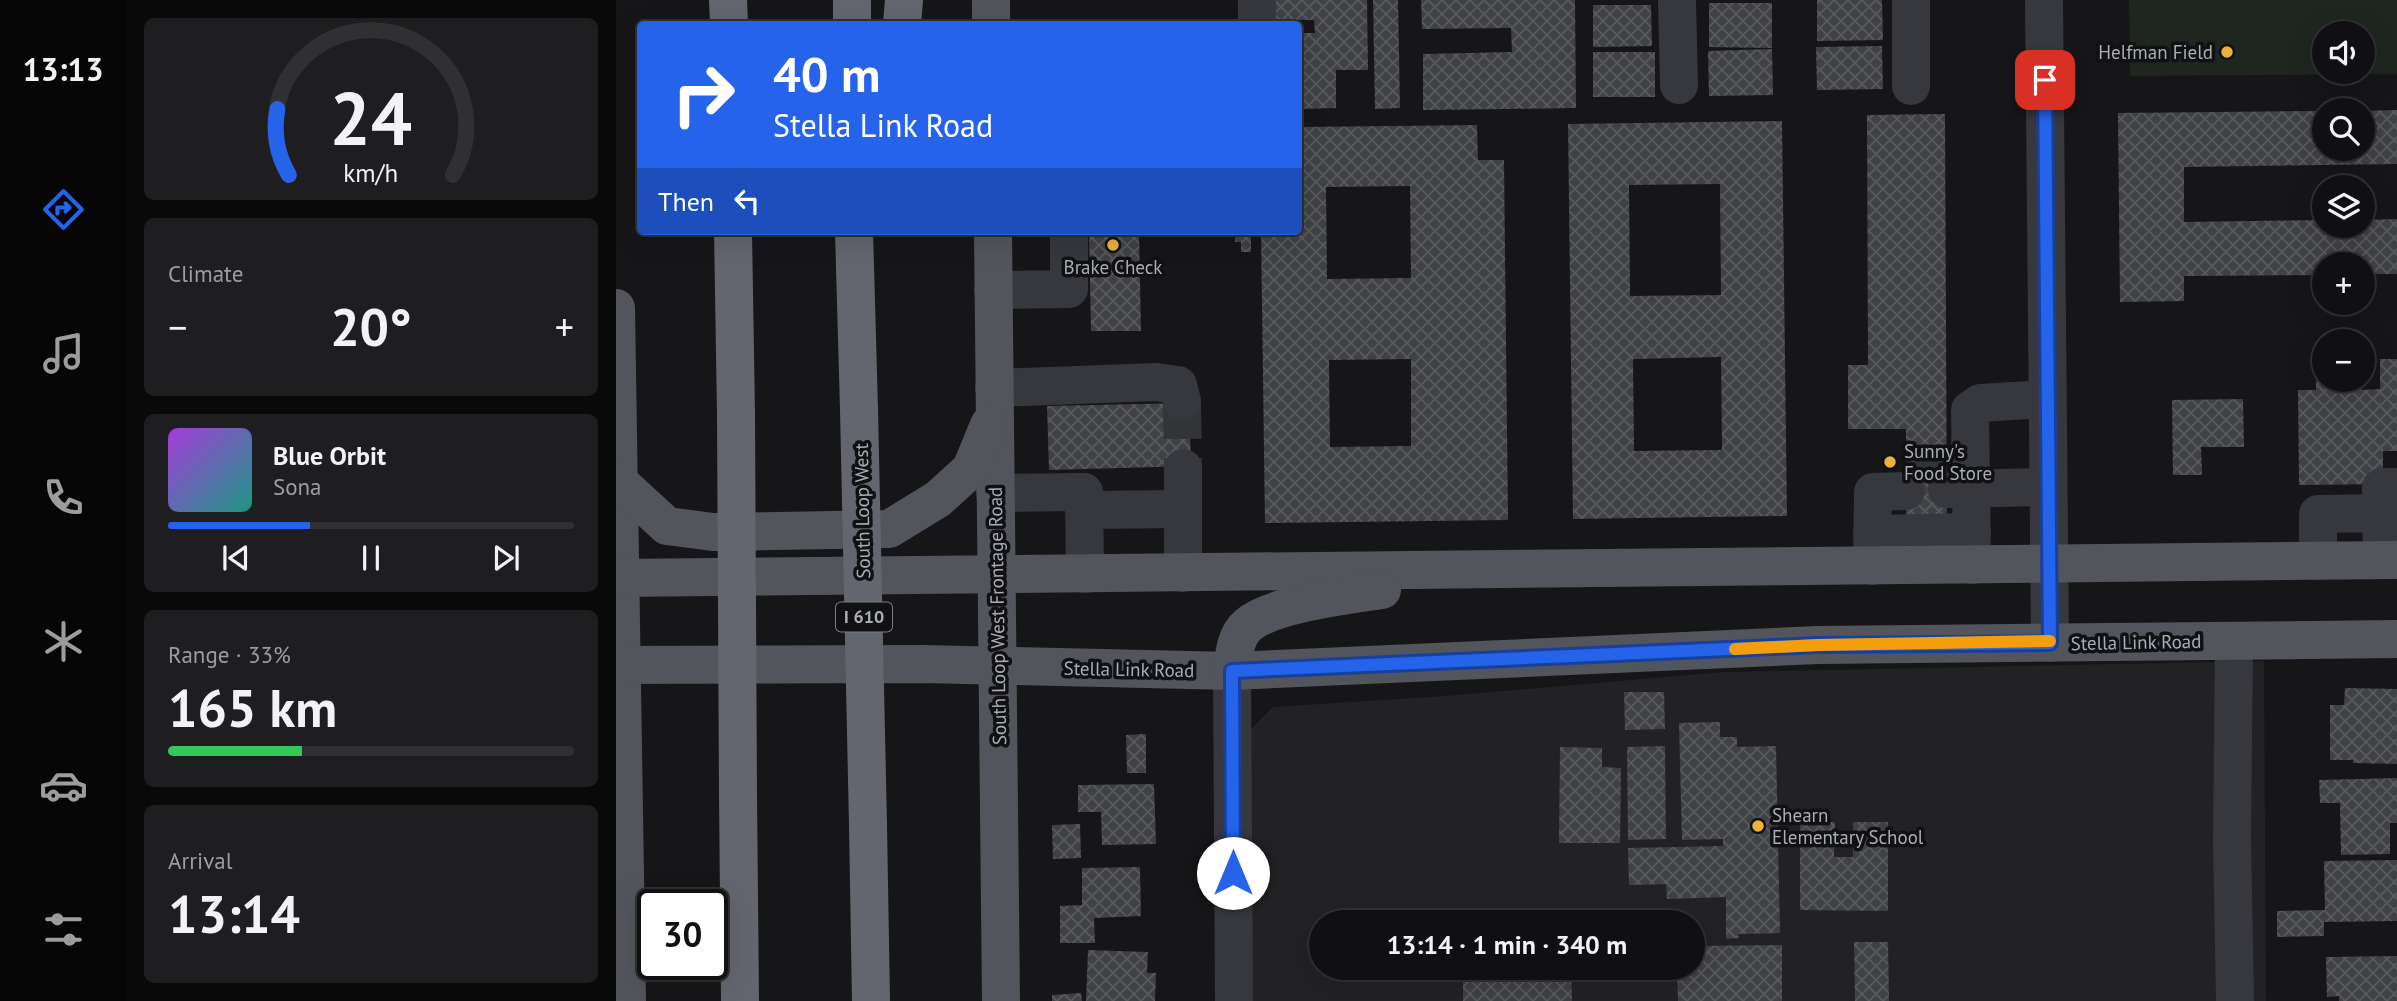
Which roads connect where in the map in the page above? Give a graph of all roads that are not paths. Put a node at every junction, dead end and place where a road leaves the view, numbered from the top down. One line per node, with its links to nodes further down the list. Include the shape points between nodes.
1 (728, 0): 9 (highway)
2 (852, 0): 10 (highway)
3 (904, 0): 11 (highway)
4 (991, 0): 12 (main road)
5 (1257, 0): 13 (street)
6 (1677, 0): 14 (street)
7 (1911, 0): 15 (street)
8 (2044, 0): 24 (street)
9 (729, 21)
10 (852, 21)
11 (902, 21)
12 (991, 21)
13 (1257, 21)
14 (1679, 85)
15 (1911, 86)
16 (733, 235): 54 (highway, bridge)
17 (854, 235): 21 (highway, South Loop West / I 610)
18 (865, 235): 21 (highway)
19 (993, 235): 22 (main road, South Loop West Frontage Road)
20 (1069, 235): 22 (street, via 1069,289)
21 (855, 290): 55 (highway, South Loop West / I 610, bridge)
22 (993, 290): 25 (main road, South Loop West Frontage Road)
23 (616, 309): 29 (main road)
24 (2048, 399): 28 (street, via 1980,403 1970,410); 31 (street)
25 (994, 401): 26 (street, via 1156,382 1178,385); 29 (main road, via 971,470 938,499 889,529 713,532 667,526); 32 (main road, South Loop West Frontage Road)
26 (1182, 401)
27 (1184, 468): 34 (street)
28 (1959, 476): 31 (street); 36 (street)
29 (618, 481): 45 (main road)
30 (1895, 483): 37 (street)
31 (2048, 487): 40 (street)
32 (995, 493): 35 (street, via 1084,492); 44 (main road, South Loop West Frontage Road)
33 (2389, 500): 38 (street); 39 (street, via 2318,514)
34 (1183, 509): 35 (street); 42 (street)
35 (1084, 510): 43 (street)
36 (1972, 549): 37 (main road); 40 (main road)
37 (1872, 550): 41 (main road)
38 (2389, 560): 39 (main road)
39 (2318, 561): 40 (main road)
40 (2049, 564): 48 (street)
41 (1501, 570): 42 (main road); 51 (main road, via 1309,602 1270,614 1248,625 1235,645)
42 (1183, 573): 43 (main road)
43 (1085, 574): 44 (main road)
44 (998, 575): 45 (main road); 50 (main road, South Loop West Frontage Road)
45 (618, 578): 49 (main road)
46 (2397, 639): 47 (main road, Stella Link Road)
47 (2234, 641): 48 (main road, Stella Link Road); 58 (street)
48 (2050, 643): 51 (main road, Stella Link Road, via 1818,645)
49 (620, 665): 50 (main road, Stella Link Road); 52 (main road)
50 (999, 666): 51 (main road, Stella Link Road); 56 (main road, South Loop West Frontage Road)
51 (1232, 671): 57 (street)
52 (620, 819): 53 (main road)
53 (627, 1001)
54 (740, 1001)
55 (871, 1001)
56 (1001, 1001)
57 (1234, 1001)
58 (2235, 1001)

